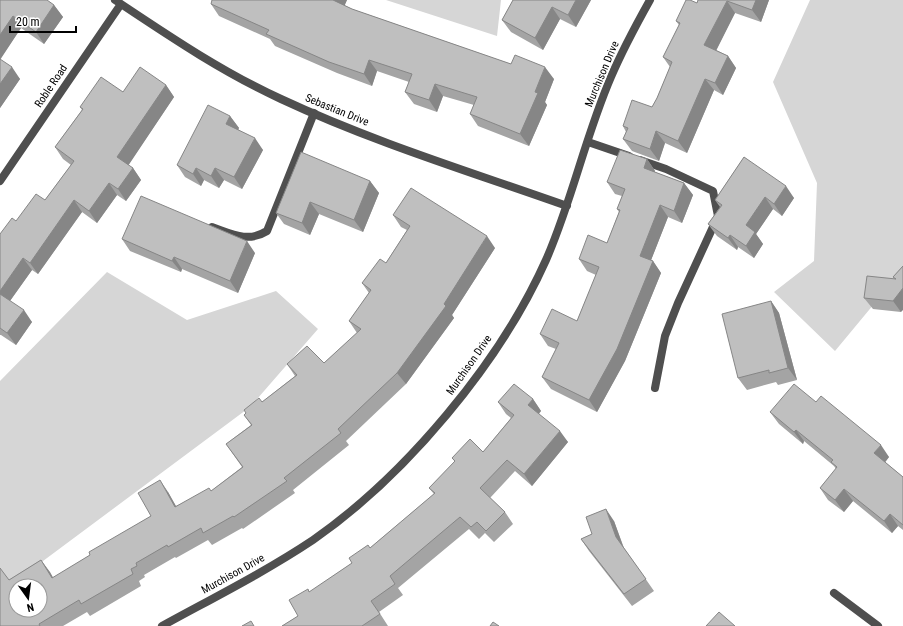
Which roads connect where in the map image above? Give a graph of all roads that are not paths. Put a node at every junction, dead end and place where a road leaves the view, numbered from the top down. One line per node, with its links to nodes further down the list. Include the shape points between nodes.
1 (650, 0): 4 (street, Murchison Drive, via 610,78)
2 (118, 2): 3 (street, Sebastian Drive, via 225,70); 5 (street, Roble Road)
3 (314, 113): 6 (street, Sebastian Drive); 7 (street, via 267,231 258,237 245,238)
4 (588, 142): 6 (street, Murchison Drive); 8 (street, via 666,169 713,191 718,216 665,336)
5 (0, 181)
6 (567, 206): 10 (street, Murchison Drive, via 545,261 518,314 446,416 406,460 360,503 313,539 266,569)
7 (205, 225)
8 (655, 388)
9 (834, 593): 11 (street)
10 (162, 626)
11 (878, 626)

